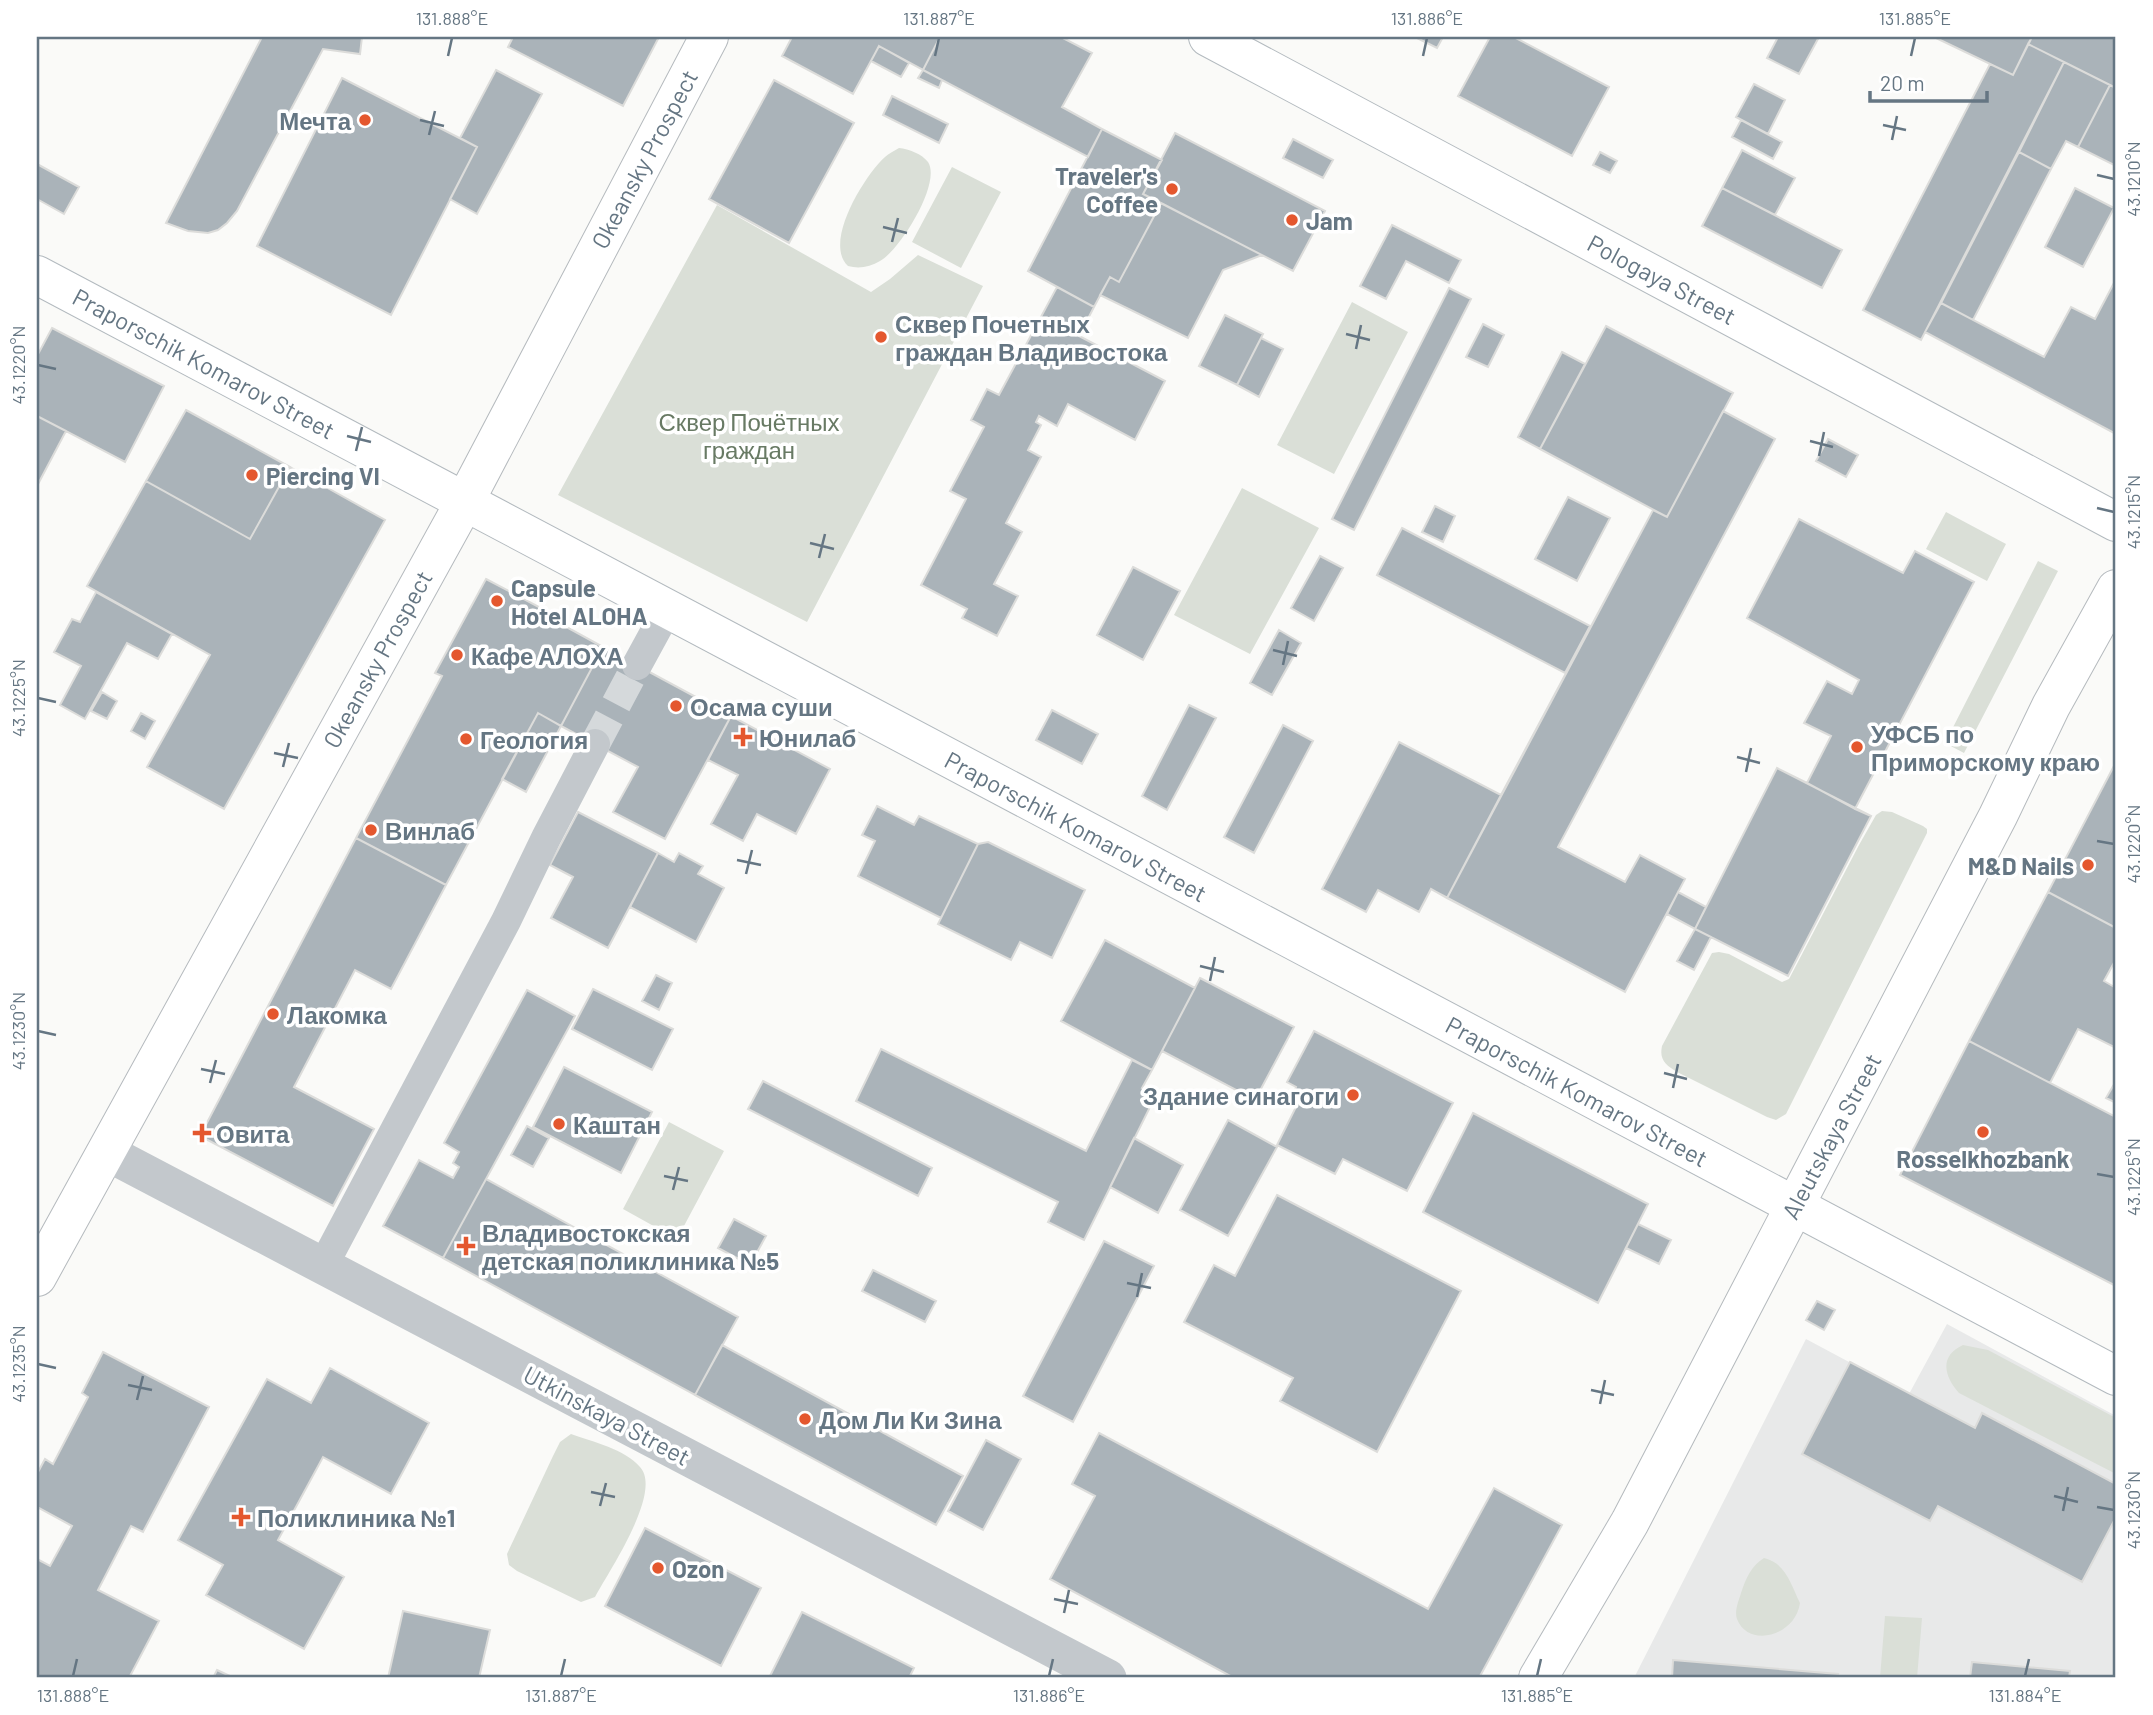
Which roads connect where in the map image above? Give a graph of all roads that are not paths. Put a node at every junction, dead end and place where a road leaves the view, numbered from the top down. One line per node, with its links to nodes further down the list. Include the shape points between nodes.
1 (709, 37): 4 (main road, Okeansky Prospect)
2 (1208, 37): 5 (main road, Pologaya Street)
3 (37, 275): 4 (main road, Praporschik Komarov Street)
4 (464, 503): 7 (main road, Praporschik Komarov Street); 10 (main road, Okeansky Prospect)
5 (2116, 522)
6 (2116, 589): 11 (main road, Aleutskaya Street, via 2051,706)
7 (667, 610): 8 (street); 11 (main road, Praporschik Komarov Street)
8 (637, 665)
9 (595, 744): 12 (street)
10 (106, 1152): 12 (street, Utkinskaya Street); 13 (main road, Okeansky Prospect)
11 (1795, 1206): 14 (main road, Praporschik Komarov Street); 16 (main road, Aleutskaya Street, via 1630,1522)
12 (323, 1266): 15 (street, Utkinskaya Street)
13 (37, 1277)
14 (2116, 1376)
15 (1108, 1678)
16 (1538, 1678)

